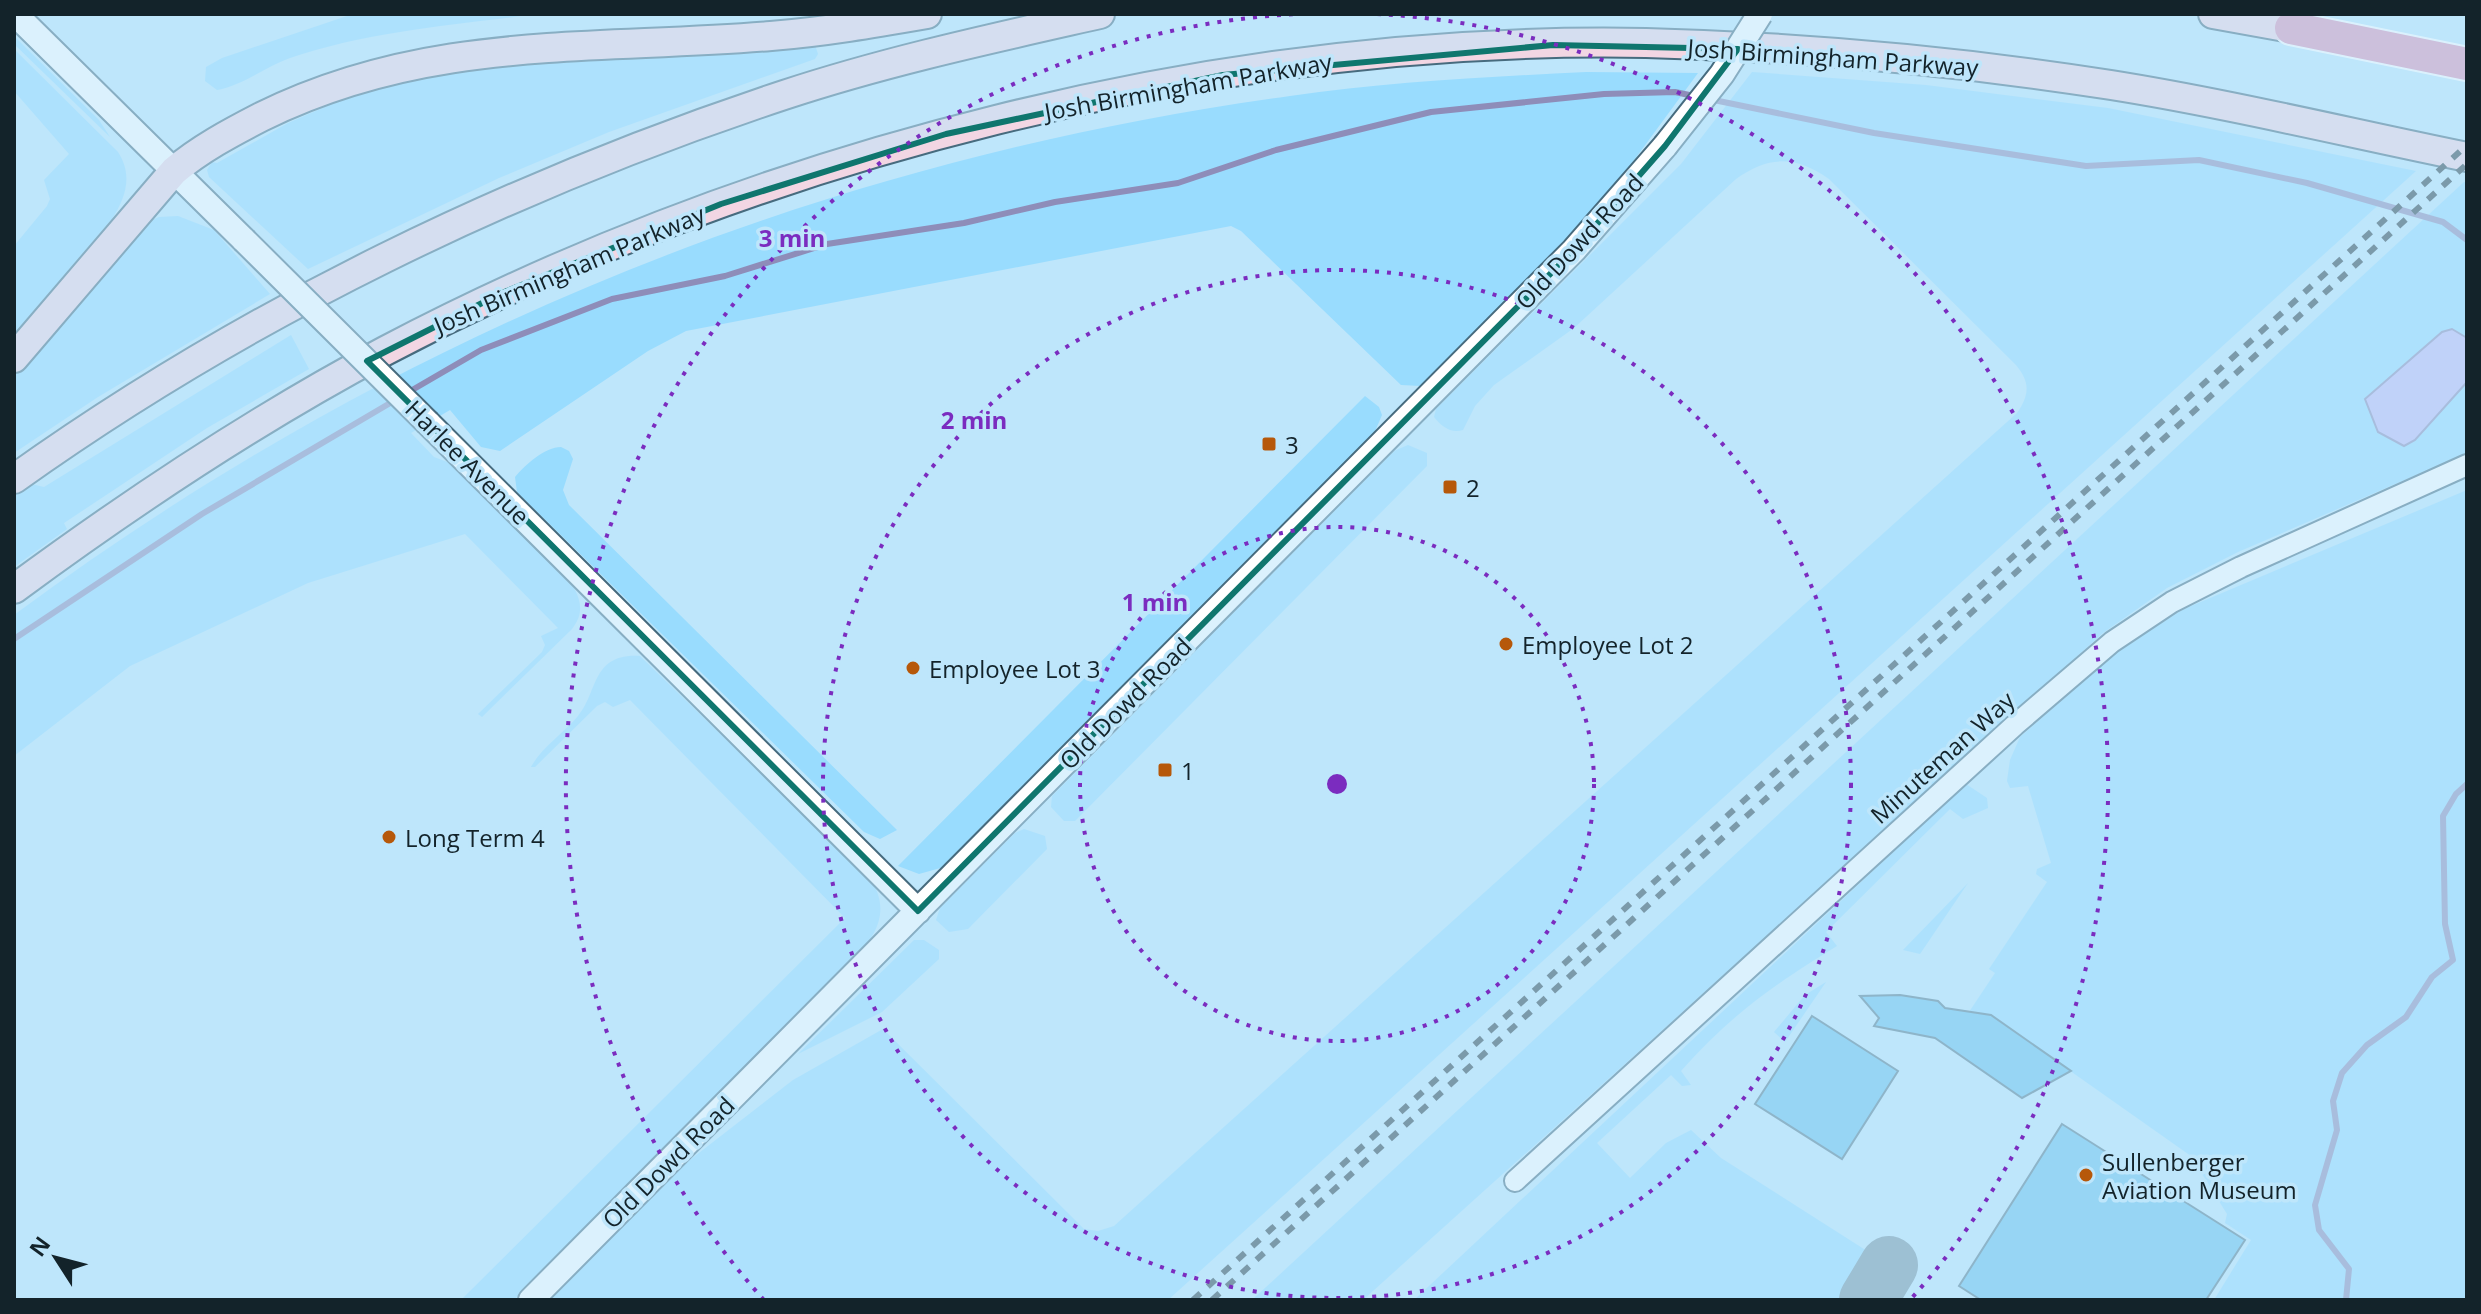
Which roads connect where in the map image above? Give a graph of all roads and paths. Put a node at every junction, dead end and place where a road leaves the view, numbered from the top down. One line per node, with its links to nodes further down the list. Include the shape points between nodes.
1 (15, 14): 10 (street, Harlee Avenue)
2 (927, 14): 10 (main road, via 808,33 513,48 432,61 294,101 196,153)
3 (1100, 14): 13 (main road, via 952,47 786,95 607,159 473,216 210,353)
4 (1760, 14): 15 (street, Old Dowd Road, bridge, via 1722,74 1574,250)
5 (2213, 14): 6 (main road)
6 (2291, 28): 7 (highway); 8 (highway)
7 (2467, 52)
8 (2467, 64)
9 (2467, 157): 14 (main road, Josh Birmingham Parkway, via 2117,86 1930,61 1818,53 1646,43 1553,45 1411,53 1192,81 1038,111 870,155 588,255 369,360 105,521)
10 (174, 171): 11 (main road); 15 (street, Harlee Avenue, bridge)
11 (14, 358)
12 (2467, 465): 16 (street, Minuteman Way, via 2241,567 2172,602 2112,642)
13 (14, 479)
14 (14, 589)
15 (918, 911): 17 (street, Old Dowd Road)
16 (1515, 1181)
17 (531, 1300)

